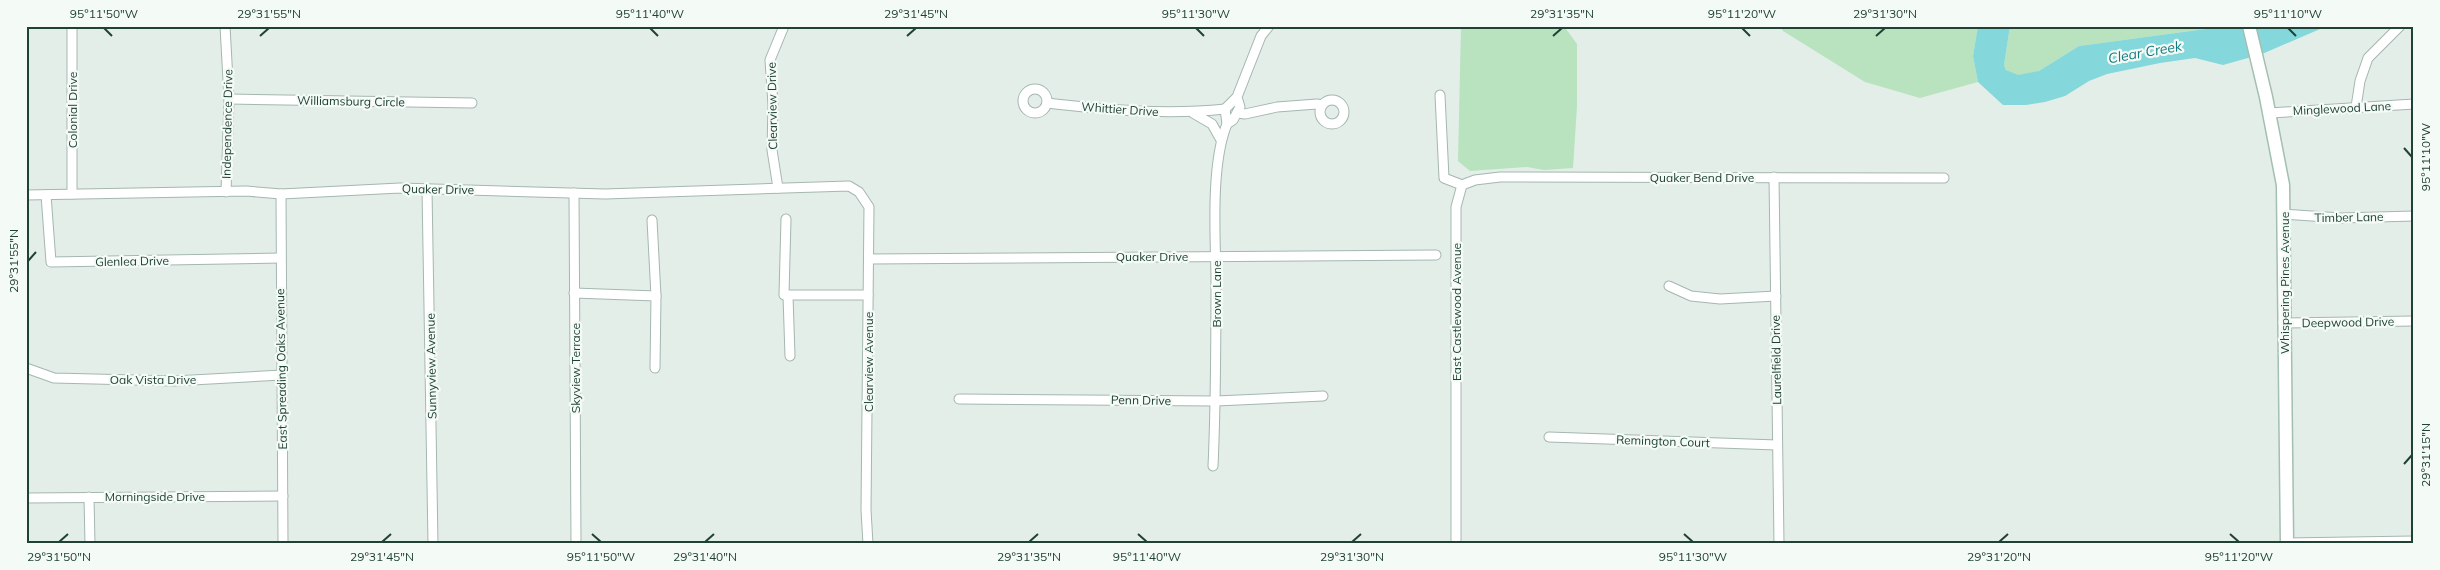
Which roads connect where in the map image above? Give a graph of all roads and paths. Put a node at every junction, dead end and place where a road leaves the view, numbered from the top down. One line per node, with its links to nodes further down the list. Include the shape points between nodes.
1 (72, 26): 30 (street, Colonial Drive)
2 (225, 26): 10 (street, Independence Drive)
3 (784, 26): 26 (street, Clearview Drive, via 770,60 772,150)
4 (1269, 26): 7 (street)
5 (2249, 26): 18 (main road, Whispering Pines Avenue)
6 (2400, 26): 15 (street, via 2368,58)
7 (1261, 31): 9 (street)
8 (1440, 95): 24 (street, via 1444,178)
9 (1237, 97): 16 (street); 19 (street)
10 (229, 99): 11 (street, Williamsburg Circle); 28 (street, Independence Drive)
11 (472, 103)
12 (1047, 103): 17 (street, Whittier Drive, via 1113,110)
13 (2414, 104): 15 (street, Minglewood Lane)
14 (1322, 106): 19 (street, via 1284,106)
15 (2356, 107): 18 (street, Minglewood Lane)
16 (1225, 109): 17 (street, Whittier Drive); 20 (street)
17 (1193, 112): 21 (street, via 1212,124)
18 (2270, 113): 34 (main road, Whispering Pines Avenue, via 2283,185)
19 (1238, 114): 20 (street, Brown Lane)
20 (1228, 124): 21 (street, Brown Lane)
21 (1221, 140): 39 (street, Brown Lane)
22 (1774, 177): 23 (street, Quaker Bend Drive); 24 (street, Quaker Bend Drive, via 1500,177 1475,180); 47 (street, Laurelfield Drive)
23 (1944, 178)
24 (1462, 186): 70 (street, East Castlewood Avenue, via 1456,207)
25 (851, 187): 26 (street, Quaker Drive); 41 (street, Clearview Avenue, via 859,192 869,207)
26 (778, 188): 29 (street, Quaker Drive)
27 (427, 189): 29 (street, Quaker Drive); 31 (street, Quaker Drive); 67 (street, Sunnyview Avenue)
28 (226, 192): 30 (street, Quaker Drive); 31 (street, Quaker Drive)
29 (574, 193): 43 (street, Skyview Terrace)
30 (72, 194): 33 (street, Quaker Drive)
31 (281, 194): 40 (street, East Spreading Oaks Avenue)
32 (26, 195): 33 (street, Quaker Drive)
33 (46, 195): 40 (street, Glenlea Drive, via 51,262)
34 (2284, 214): 35 (street, Timber Lane, via 2341,218); 49 (main road, Whispering Pines Avenue)
35 (2414, 216)
36 (786, 219): 46 (street, via 784,296)
37 (652, 220): 45 (street)
38 (1436, 255): 39 (street, Quaker Drive)
39 (1216, 256): 41 (street, Quaker Drive); 56 (street, Brown Lane)
40 (280, 258): 53 (street, East Spreading Oaks Avenue)
41 (868, 259): 44 (street, Clearview Avenue)
42 (1669, 286): 47 (street, via 1690,296 1720,299)
43 (574, 293): 45 (street); 68 (street, Skyview Terrace)
44 (868, 295): 46 (street); 69 (street, Clearview Avenue)
45 (656, 296): 52 (street)
46 (788, 296): 50 (street)
47 (1776, 296): 58 (street, Laurelfield Drive)
48 (2414, 321): 49 (street, Deepwood Drive)
49 (2283, 323): 64 (main road, Whispering Pines Avenue)
50 (790, 356)
51 (26, 368): 53 (street, Oak Vista Drive, via 54,378 174,381)
52 (655, 368)
53 (282, 375): 60 (street, East Spreading Oaks Avenue)
54 (1322, 396): 56 (street, Penn Drive)
55 (959, 398): 56 (street, Penn Drive)
56 (1216, 401): 59 (street, Brown Lane)
57 (1550, 437): 58 (street, Remington Court)
58 (1777, 445): 71 (street, Laurelfield Drive)
59 (1213, 466)
60 (283, 496): 61 (street, Morningside Drive); 66 (street, East Spreading Oaks Avenue)
61 (89, 497): 62 (street, Morningside Drive); 65 (street)
62 (26, 498)
63 (2414, 541): 64 (street)
64 (2287, 543)
65 (90, 544)
66 (283, 544)
67 (433, 544)
68 (576, 544)
69 (868, 544)
70 (1456, 544)
71 (1779, 544)

